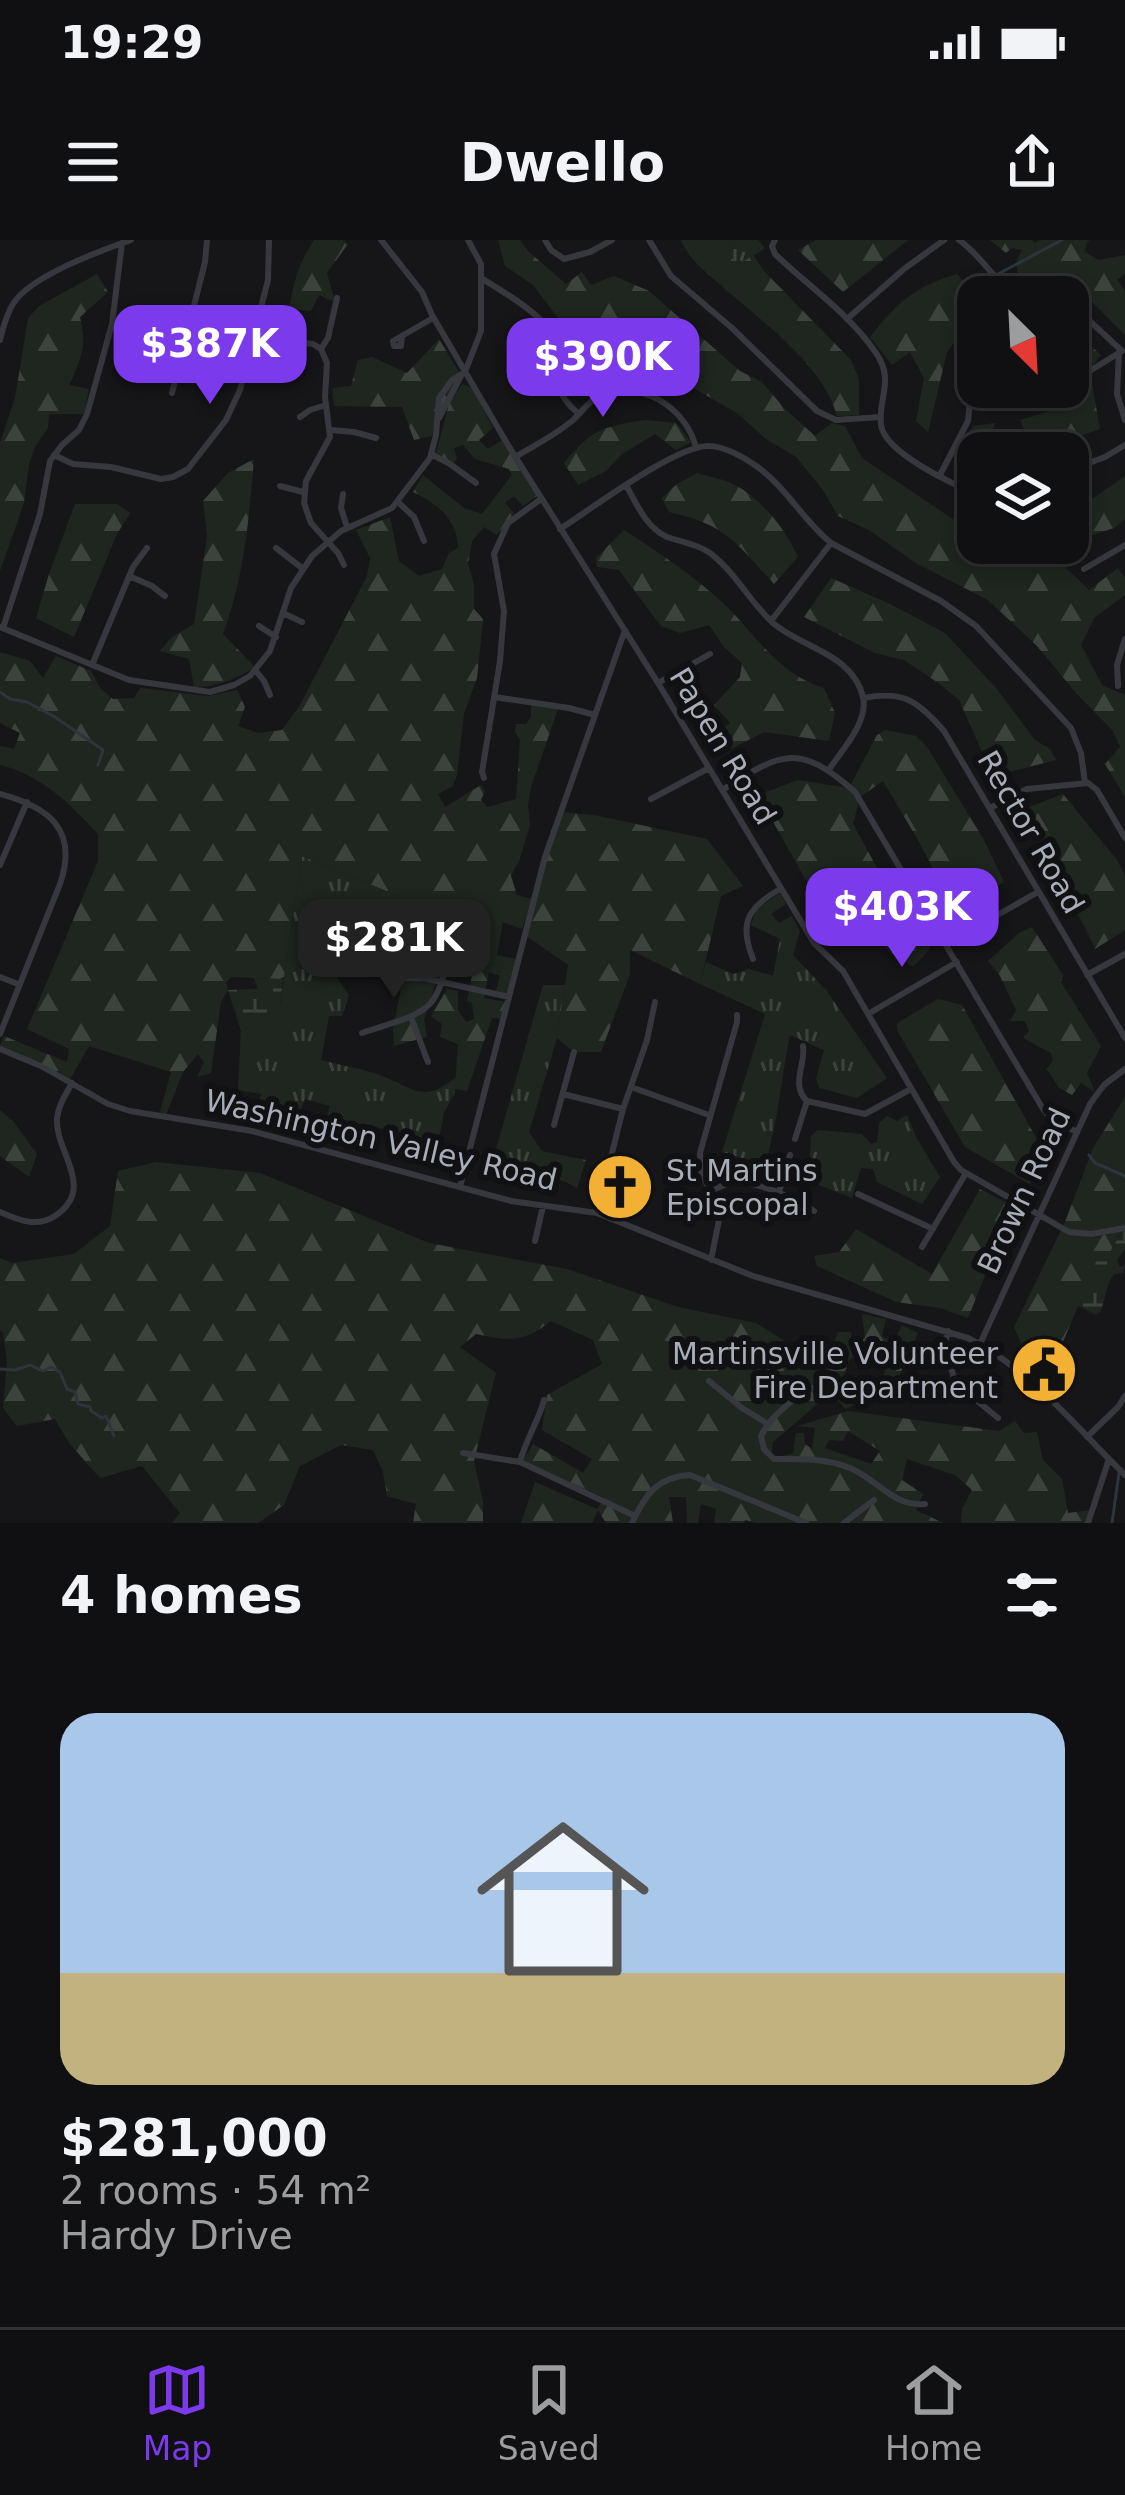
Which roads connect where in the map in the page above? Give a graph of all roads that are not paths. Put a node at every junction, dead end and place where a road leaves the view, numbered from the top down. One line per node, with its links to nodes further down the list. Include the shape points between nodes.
1 (207, 240): 16 (street)
2 (269, 240): 20 (street)
3 (381, 240): 17 (street, Papen Road)
4 (468, 240): 14 (street)
5 (545, 240): 6 (street, via 564,259)
6 (612, 240)
7 (649, 240): 32 (street, via 671,276 822,415)
8 (944, 240): 18 (street)
9 (959, 240): 13 (street)
10 (126, 242): 12 (street); 38 (street, via 87,414)
11 (774, 242): 18 (street, via 775,254)
12 (104, 244): 22 (street, via 7,304)
13 (995, 276)
14 (482, 278): 26 (street, via 481,331); 30 (street, via 549,329 559,390)
15 (337, 298): 23 (street)
16 (190, 315): 20 (street); 27 (street)
17 (433, 318): 21 (street); 26 (street, Papen Road)
18 (847, 320): 32 (street, via 882,364)
19 (1089, 320): 24 (street)
20 (255, 332): 23 (street); 38 (street, via 233,407 180,474 150,477)
21 (403, 336)
22 (0, 340)
23 (321, 349): 28 (street)
24 (1122, 351): 25 (street); 33 (street, via 1117,394)
25 (1089, 371)
26 (463, 373): 39 (street, via 442,391); 40 (street, Papen Road)
27 (172, 393)
28 (326, 405): 31 (street); 34 (street)
29 (970, 408): 42 (street)
30 (579, 414): 37 (street, via 610,393 655,398 682,416); 40 (street)
31 (300, 417)
32 (881, 417): 42 (street, via 890,444)
33 (1125, 420)
34 (331, 430): 35 (street); 47 (street)
35 (376, 438)
36 (1125, 445): 41 (street)
37 (696, 448): 46 (street); 55 (street, via 722,448 758,467)
38 (54, 454): 68 (street)
39 (431, 454): 43 (street); 50 (street)
40 (515, 457): 49 (street, Papen Road)
41 (1089, 464)
42 (940, 475): 44 (street)
43 (476, 483)
44 (957, 484)
45 (280, 486): 47 (street)
46 (626, 487): 52 (street); 65 (street, via 653,529 710,553)
47 (303, 493): 54 (street)
48 (343, 494): 51 (street)
49 (541, 499): 52 (street, Papen Road); 80 (street, via 508,524 494,554 503,606)
50 (398, 502): 51 (street); 53 (street)
51 (347, 527): 54 (street)
52 (560, 529): 69 (street, Papen Road)
53 (424, 541)
54 (326, 542): 59 (street); 60 (street)
55 (831, 543): 65 (street); 86 (street, via 976,626 1071,728)
56 (1124, 547): 61 (street)
57 (147, 548): 62 (street)
58 (276, 548): 60 (street)
59 (344, 565)
60 (302, 568): 64 (street)
61 (1084, 569)
62 (129, 576): 63 (street); 75 (street)
63 (165, 596)
64 (283, 613): 66 (street); 70 (street)
65 (771, 621): 81 (street, via 837,659)
66 (302, 622)
67 (259, 626): 70 (street)
68 (2, 628): 75 (street)
69 (626, 630): 72 (street, Papen Road); 73 (street)
70 (276, 638): 76 (street)
71 (1125, 639): 78 (street)
72 (633, 643): 73 (street); 77 (street, Papen Road)
73 (620, 644): 82 (street)
74 (710, 654): 77 (street)
75 (92, 665): 76 (street, via 129,680 211,692)
76 (256, 671): 79 (street)
77 (658, 682): 83 (street, Papen Road)
78 (1118, 686)
79 (270, 695)
80 (494, 697): 82 (street); 85 (street)
81 (864, 698): 84 (street, via 862,719); 91 (street, Rector Road, via 897,695 931,717)
82 (595, 715): 106 (street, via 545,857)
83 (709, 768): 87 (street, Papen Road); 89 (street)
84 (828, 771): 87 (street, via 788,756); 97 (street, via 860,797)
85 (484, 778)
86 (1084, 783): 91 (street, via 1027,789); 92 (street, via 1096,788)
87 (722, 790): 94 (street, Papen Road)
88 (0, 794): 90 (street)
89 (651, 799)
90 (27, 802): 93 (street); 105 (street, via 59,830 66,862)
91 (990, 808): 95 (street, Rector Road)
92 (1125, 838)
93 (0, 865)
94 (780, 889): 100 (street, via 749,914); 108 (street, Papen Road)
95 (1038, 892): 97 (street); 102 (street, Rector Road)
96 (454, 936): 104 (street)
97 (947, 944): 101 (street)
98 (372, 954): 104 (street, via 391,970)
99 (1125, 954): 102 (street)
100 (753, 959)
101 (957, 962): 108 (street); 127 (street, via 1043,1109)
102 (1087, 976): 113 (street, Rector Road)
103 (0, 977): 105 (street)
104 (442, 983): 106 (street); 110 (street, via 432,1004)
105 (18, 984): 111 (street)
106 (509, 997): 131 (street)
107 (655, 1002): 120 (street)
108 (868, 1014): 121 (street, Papen Road)
109 (737, 1015): 125 (street)
110 (411, 1017): 112 (street); 117 (street)
111 (0, 1034)
112 (362, 1034)
113 (1125, 1038)
114 (803, 1046): 123 (street, via 798,1085)
115 (0, 1049): 119 (street, Washington Valley Road)
116 (574, 1052): 122 (street)
117 (428, 1062)
118 (1125, 1069): 127 (street, Brown Road, via 1094,1096)
119 (72, 1083): 131 (street, Washington Valley Road, via 130,1111 252,1131); 137 (street, via 57,1119 74,1178 68,1203 41,1222)
120 (631, 1087): 124 (street); 125 (street)
121 (911, 1088): 123 (street, via 862,1114); 130 (street, Papen Road)
122 (563, 1094): 124 (street); 126 (street)
123 (807, 1101): 128 (street)
124 (623, 1109): 138 (street)
125 (709, 1115): 132 (street, via 700,1163)
126 (554, 1125)
127 (1077, 1132): 139 (street, Brown Road)
128 (795, 1139)
129 (790, 1155): 133 (street)
130 (966, 1173): 139 (street, Papen Road); 141 (street)
131 (460, 1187): 135 (street, Washington Valley Road)
132 (711, 1192): 133 (street, via 737,1182); 144 (street, via 720,1215)
133 (778, 1193): 136 (street)
134 (858, 1194): 141 (street)
135 (543, 1206): 138 (street, Washington Valley Road); 142 (street)
136 (814, 1211)
137 (0, 1212)
138 (597, 1214): 144 (street, Washington Valley Road)
139 (1039, 1215): 140 (street, Papen Road, via 1076,1234); 146 (street, Brown Road)
140 (1125, 1228)
141 (933, 1229): 143 (street)
142 (535, 1241)
143 (922, 1247)
144 (711, 1260): 145 (street, Washington Valley Road)
145 (948, 1331): 146 (street, Washington Valley Road); 148 (street)
146 (980, 1344): 153 (street, Washington Valley Road)
147 (710, 1381): 152 (street)
148 (952, 1384): 151 (street); 152 (street, via 934,1392 832,1380 802,1392)
149 (1125, 1396): 153 (street)
150 (544, 1400): 156 (street)
151 (998, 1418)
152 (768, 1424): 159 (street, via 761,1440 775,1459 844,1466 887,1494)
153 (1087, 1437): 155 (street, Washington Valley Road)
154 (463, 1453): 156 (street)
155 (1108, 1459): 157 (street, Washington Valley Road); 163 (street)
156 (520, 1462): 160 (street)
157 (1125, 1475)
158 (874, 1500): 162 (street)
159 (925, 1504)
160 (633, 1519): 161 (street, via 659,1483 691,1475)
161 (806, 1523)
162 (844, 1523)
163 (1088, 1523)

